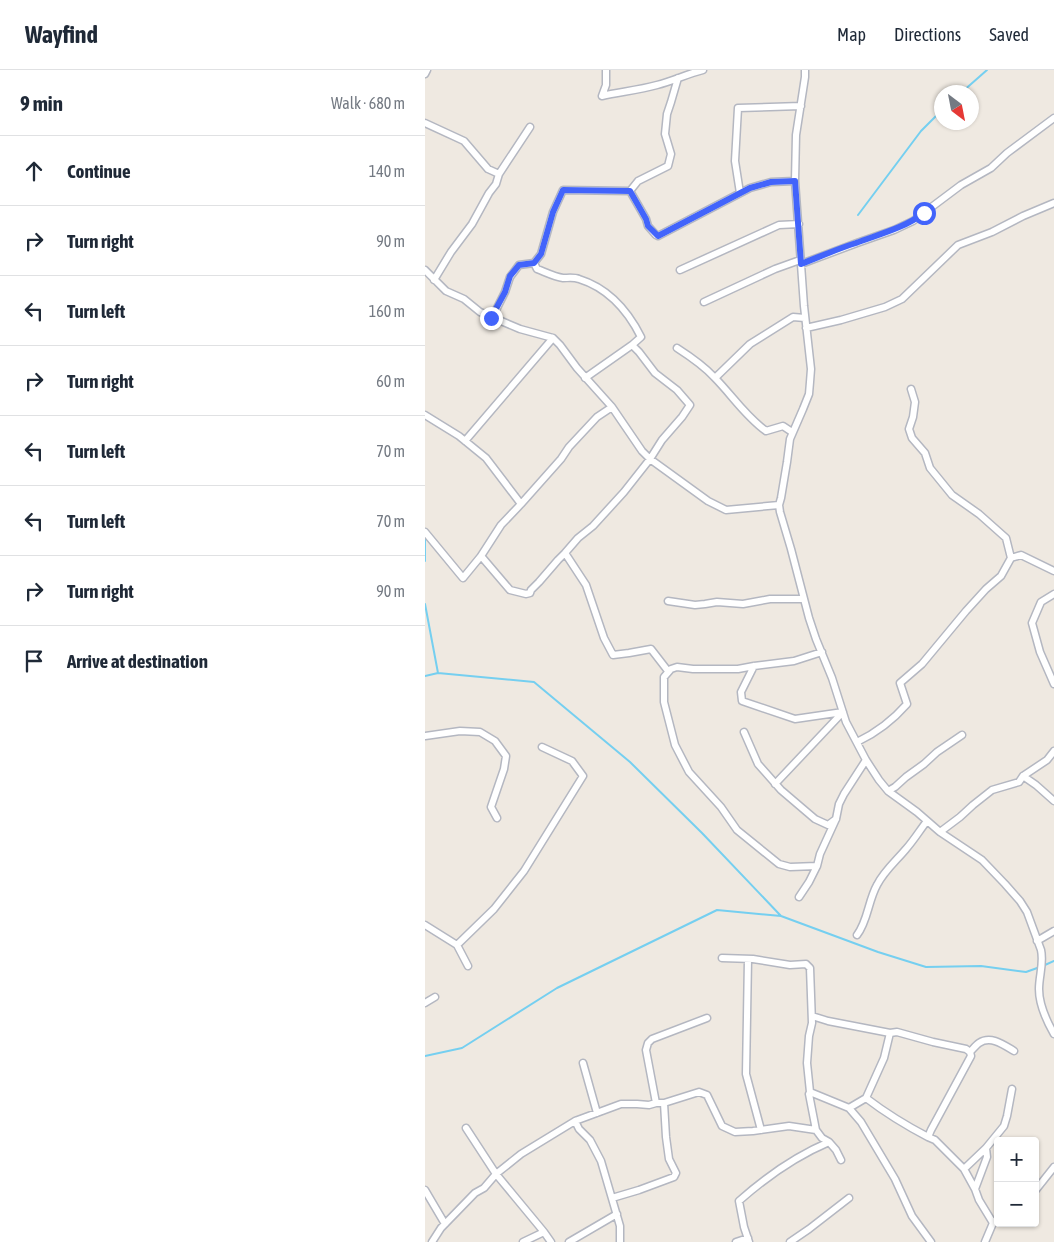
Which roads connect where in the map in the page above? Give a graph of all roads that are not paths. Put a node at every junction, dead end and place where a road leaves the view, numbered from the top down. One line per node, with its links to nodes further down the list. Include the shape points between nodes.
1 (427, 70): 5 (street)
2 (606, 70): 6 (street, via 602,96 657,86)
3 (703, 70): 6 (street)
4 (805, 70): 7 (street)
5 (425, 74)
6 (678, 78): 13 (street, via 667,114 665,134 671,154 668,166 637,181)
7 (801, 106): 12 (street, via 797,122); 14 (street, via 738,108 735,161)
8 (1054, 118): 17 (street, via 991,168 961,185 913,221)
9 (425, 123): 11 (street, via 464,142 488,169)
10 (530, 127): 11 (street)
11 (499, 174): 21 (street, via 473,224)
12 (795, 181): 14 (street, via 771,182); 16 (street)
13 (630, 191): 14 (street, via 648,226 658,236); 18 (street, via 563,190 541,254)
14 (740, 193)
15 (1054, 203): 25 (street, via 958,245 902,299 885,307)
16 (799, 224): 17 (street); 20 (street, via 779,226)
17 (800, 262): 22 (street, via 775,269); 24 (street)
18 (534, 263): 23 (street, via 519,265 510,276); 27 (street, via 537,269 561,278 584,281 617,301 641,337)
19 (425, 270): 21 (street)
20 (680, 270)
21 (435, 280): 23 (street, via 446,291)
22 (704, 302)
23 (491, 318): 26 (street)
24 (805, 318): 25 (street); 30 (street, via 793,317 749,344)
25 (806, 328): 34 (street, via 811,369 809,394)
26 (553, 338): 29 (street); 35 (street)
27 (632, 345): 29 (street); 36 (street, via 655,373 690,405)
28 (677, 348): 30 (street, via 698,361)
29 (585, 378): 32 (street)
30 (715, 378): 34 (street, via 756,424 766,431 783,426)
31 (911, 389): 42 (street, via 915,402 909,430 912,438 952,495 1006,538)
32 (612, 407): 36 (street); 37 (street, via 597,417)
33 (425, 415): 35 (street)
34 (791, 432): 38 (street)
35 (465, 441): 37 (street, via 486,458)
36 (650, 459): 38 (street, via 707,501 726,510); 40 (street, via 624,492)
37 (521, 504): 41 (street, via 501,525)
38 (779, 505): 45 (street)
39 (425, 532): 41 (street, via 463,578)
40 (565, 554): 41 (street, via 528,594 510,590); 49 (street, via 586,585 613,655 651,649)
41 (481, 556)
42 (1011, 558): 43 (street, via 1021,555); 55 (street, via 1001,576 966,611 922,664 900,683 907,704 896,716)
43 (1054, 571)
44 (1054, 594): 50 (street, via 1041,602 1032,623)
45 (804, 599): 46 (street, via 695,605); 47 (street)
46 (668, 601)
47 (822, 652): 48 (street, via 794,661); 51 (street)
48 (754, 666): 49 (street, via 739,669 677,667); 51 (street, via 741,692 742,702 795,719)
49 (668, 672): 67 (street, via 664,677 664,702 675,745 689,772 737,830 779,864)
50 (1054, 684)
51 (843, 712): 55 (street); 60 (street)
52 (744, 732): 60 (street, via 757,764)
53 (962, 735): 61 (street)
54 (425, 736): 63 (street, via 479,732 495,741 506,756 491,808)
55 (857, 742): 58 (street)
56 (542, 747): 73 (street, via 572,761 583,776 524,871 494,909)
57 (1054, 750): 59 (street, via 1047,760)
58 (866, 760): 61 (street); 64 (street, via 843,794)
59 (1023, 776): 62 (street); 66 (street, via 1019,782 992,790)
60 (775, 784): 64 (street, via 815,819 828,825)
61 (889, 791): 65 (street)
62 (1054, 801)
63 (497, 818)
64 (836, 819): 67 (street)
65 (927, 821): 66 (street); 71 (street, via 877,885 863,928)
66 (940, 832): 72 (street, via 983,860 1005,884 1027,912)
67 (817, 866): 68 (street)
68 (799, 897)
69 (425, 925): 73 (street)
70 (1054, 931): 72 (street)
71 (857, 936)
72 (1037, 941): 82 (street, via 1042,956 1040,1002)
73 (457, 945): 76 (street)
74 (722, 958): 75 (street)
75 (748, 959): 79 (street, via 809,966); 95 (street, via 746,1074)
76 (467, 966)
77 (435, 997): 78 (street)
78 (425, 1003)
79 (812, 1016): 81 (street); 87 (street, via 807,1063)
80 (707, 1018): 89 (street, via 647,1043)
81 (890, 1033): 84 (street, via 897,1032); 88 (street, via 884,1058)
82 (1054, 1034)
83 (1014, 1051): 84 (street, via 998,1041 989,1040 980,1042)
84 (970, 1052): 97 (street, via 971,1056)
85 (583, 1064): 92 (street)
86 (1011, 1089): 99 (street, via 1004,1126)
87 (810, 1092): 91 (street); 96 (street)
88 (866, 1098): 91 (street); 97 (street, via 903,1125)
89 (656, 1102): 90 (street); 92 (street, via 649,1105 621,1104)
90 (664, 1103): 95 (street, via 699,1092 707,1095 722,1126 735,1132); 107 (street, via 666,1137 669,1159 676,1173 674,1177)
91 (849, 1108): 122 (street, via 861,1122 891,1172 912,1216)
92 (597, 1112): 93 (street)
93 (575, 1121): 103 (street, via 527,1150); 107 (street, via 601,1161)
94 (466, 1128): 103 (street)
95 (761, 1130): 96 (street, via 789,1126)
96 (816, 1130): 98 (street)
97 (928, 1137): 102 (street)
98 (829, 1142): 100 (street); 114 (street, via 795,1159 739,1201)
99 (986, 1148): 102 (street); 105 (street, via 987,1157)
100 (841, 1160)
101 (1054, 1167): 104 (street)
102 (964, 1169): 105 (street)
103 (497, 1174): 112 (street); 113 (street)
104 (1039, 1186)
105 (975, 1189): 110 (street)
106 (425, 1190): 112 (street)
107 (612, 1198): 109 (street)
108 (849, 1198): 121 (street)
109 (617, 1214): 118 (street); 119 (street)
110 (994, 1220)
111 (994, 1223): 123 (street)
112 (445, 1224): 115 (street)
113 (544, 1232): 116 (street); 117 (street)
114 (748, 1240): 120 (street)
115 (432, 1242)
116 (523, 1242)
117 (551, 1242)
118 (569, 1242)
119 (620, 1242)
120 (736, 1242)
121 (790, 1242)
122 (931, 1242)
123 (985, 1242)

